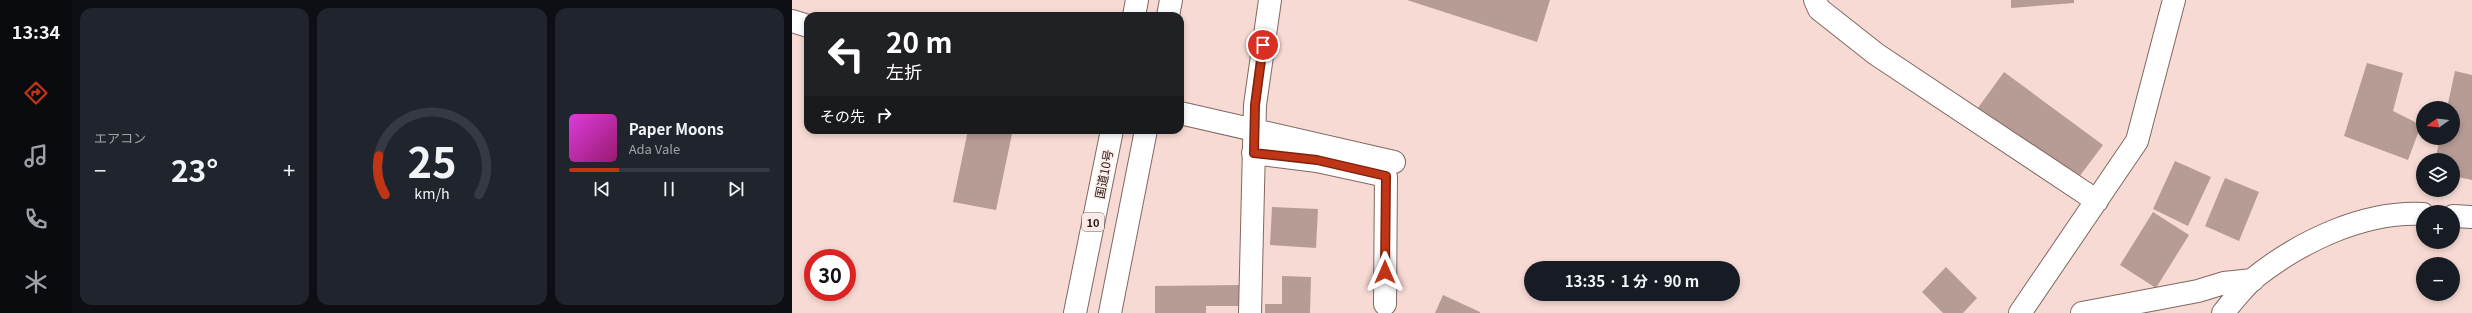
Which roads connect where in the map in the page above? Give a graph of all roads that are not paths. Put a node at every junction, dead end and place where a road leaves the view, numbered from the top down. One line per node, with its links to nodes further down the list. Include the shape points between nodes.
1 (1136, 0): 6 (main road)
2 (1171, 0): 7 (main road)
3 (1270, 0): 11 (main road, via 1255,105)
4 (1815, 0): 16 (main road, via 1819,9 1876,54)
5 (2174, 0): 16 (main road, via 2137,142)
6 (1134, 12)
7 (1169, 12)
8 (792, 21): 9 (main road)
9 (804, 25)
10 (1184, 114): 11 (main road)
11 (1254, 130): 14 (main road); 15 (main road)
12 (1111, 134): 22 (main road, 国道10号 / 10)
13 (1145, 134): 23 (main road)
14 (1254, 153): 21 (main road, via 1317,160 1386,176); 24 (main road)
15 (1394, 162)
16 (2097, 201): 25 (main road)
17 (2416, 214): 20 (main road, via 2402,213 2331,233 2284,256)
18 (2460, 216): 19 (main road)
19 (2472, 217)
20 (2253, 280): 26 (main road, via 2224,283 2198,291); 27 (main road)
21 (1385, 304)
22 (1075, 313)
23 (1110, 313)
24 (1250, 313)
25 (2020, 313)
26 (2082, 313)
27 (2223, 313)

